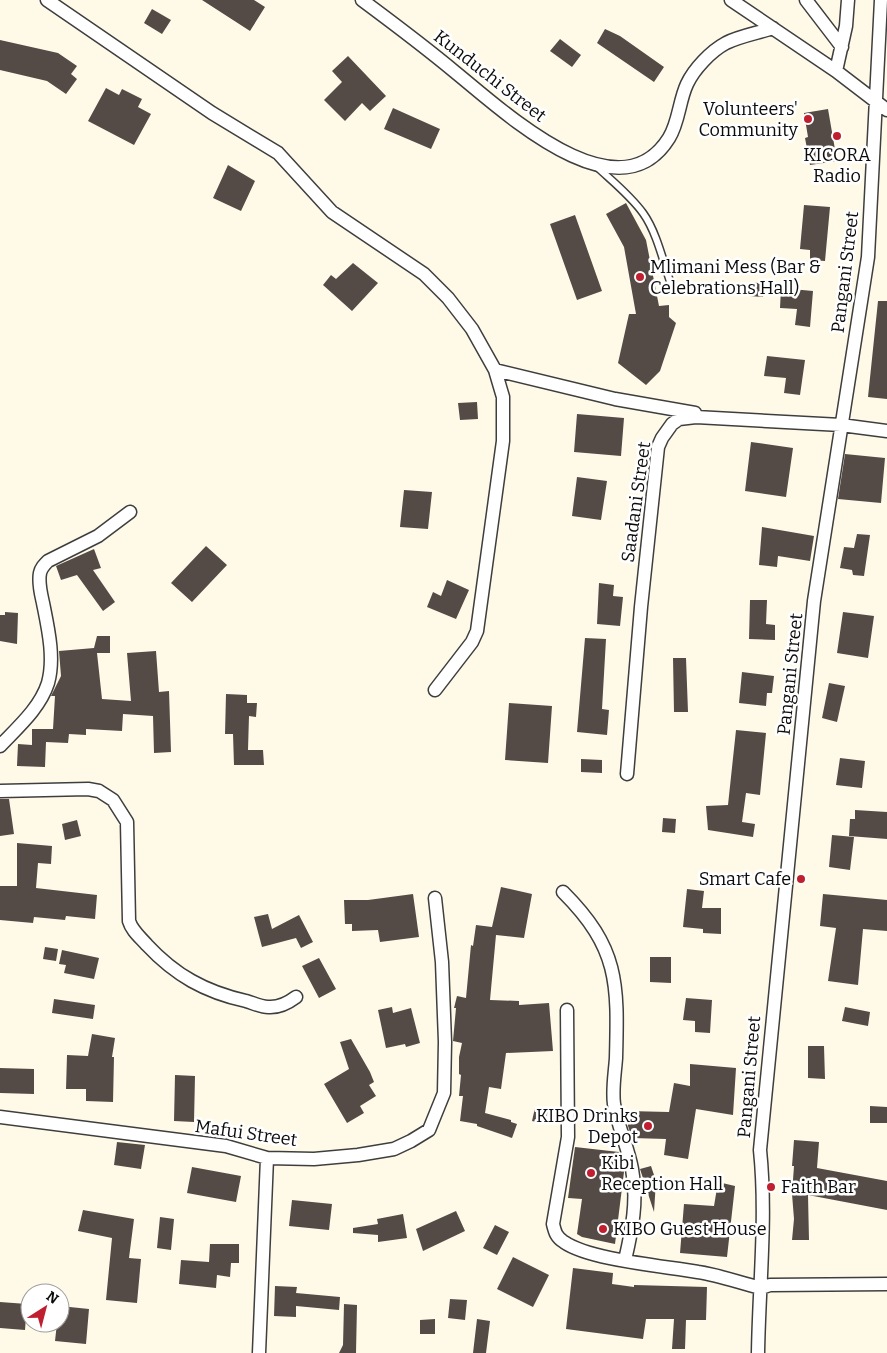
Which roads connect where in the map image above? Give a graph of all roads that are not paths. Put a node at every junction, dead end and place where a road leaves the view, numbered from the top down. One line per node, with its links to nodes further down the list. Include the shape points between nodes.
1 (47, 0): 14 (street, via 212,113 278,153 332,212 424,274 472,329)
2 (362, 0): 12 (street, Kunduchi Street, via 506,115 555,147)
3 (731, 0): 7 (street)
4 (806, 0): 8 (street)
5 (848, 0): 8 (street)
6 (881, 0): 10 (street, Pangani Street)
7 (773, 28): 9 (street); 12 (street, Kunduchi Street, via 725,43 698,67 687,84 670,138 652,159 625,168)
8 (842, 47): 9 (street)
9 (836, 71): 10 (street)
10 (876, 102): 11 (street); 16 (street, Pangani Street, via 868,257)
11 (887, 110)
12 (595, 165): 13 (lane, via 644,214)
13 (672, 290)
14 (495, 370): 15 (street, via 615,399); 19 (street, via 503,397 503,440 477,631)
15 (719, 417): 16 (street, Saadani Street); 21 (street, Saadani Street, via 679,419 666,430 658,447)
16 (841, 425): 17 (street, Saadani Street); 31 (street, Pangani Street, via 814,601 770,1034 760,1150)
17 (887, 431)
18 (130, 512): 20 (street, via 98,536 42,567 40,590 51,666 48,682 41,700)
19 (435, 690)
20 (0, 746)
21 (627, 774)
22 (0, 791): 25 (street, via 88,789 106,795 118,806 127,822 131,928 166,965 209,991 268,1008)
23 (563, 892): 29 (street, via 596,931 607,951 614,976 614,1102 632,1169 635,1208)
24 (435, 898): 28 (street, Mafui Street, via 442,962 444,1093 429,1130 394,1149 314,1159)
25 (296, 997)
26 (566, 1010): 29 (street, via 568,1137 554,1229 556,1235 578,1250)
27 (0, 1117): 28 (street, Mafui Street, via 226,1146)
28 (267, 1158): 32 (street)
29 (625, 1260): 31 (street, via 700,1272)
30 (887, 1284): 31 (street)
31 (761, 1288): 33 (street, Pangani Street)
32 (259, 1353)
33 (758, 1353)

